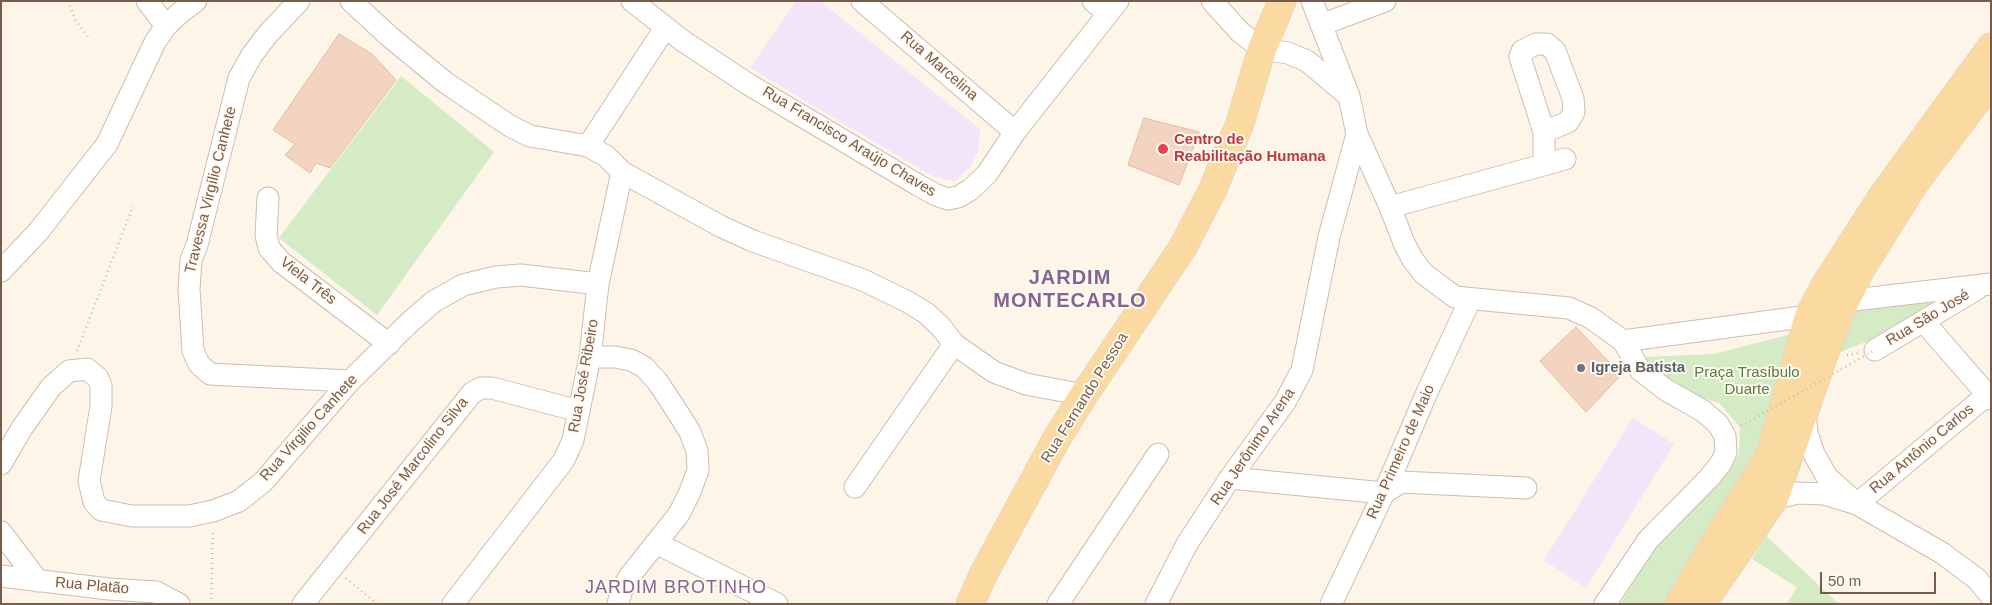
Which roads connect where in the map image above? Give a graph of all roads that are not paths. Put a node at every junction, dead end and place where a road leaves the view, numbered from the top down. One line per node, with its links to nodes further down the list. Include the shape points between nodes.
1 (147, 1): 13 (street)
2 (196, 1): 13 (street)
3 (299, 1): 40 (street, Travessa Virgílio Canhete, via 267,35 240,78 191,260 189,289 193,351 199,364 210,374)
4 (351, 1): 22 (street, via 446,83 510,126 530,136)
5 (632, 1): 14 (street, Rua Francisco Araújo Chaves)
6 (862, 1): 19 (street, Rua Marcelina)
7 (1212, 1): 16 (street, via 1240,32)
8 (1282, 1): 16 (main road, Rua Fernando Pessoa)
9 (1312, 1): 12 (street)
10 (1385, 1): 12 (street)
11 (1106, 5): 19 (street, Rua Francisco Araújo Chaves)
12 (1321, 25): 18 (street)
13 (166, 26): 28 (street, via 155,42 107,144 38,232)
14 (665, 28): 19 (street, Rua Francisco Araújo Chaves, via 748,84 918,185 948,199 970,190 987,174); 22 (street)
15 (1991, 47): 33 (main road, via 1883,195 1824,287)
16 (1262, 49): 18 (street, via 1288,53 1307,61); 41 (main road, Rua Fernando Pessoa, via 1240,123 1213,189 1183,248)
17 (1991, 82): 32 (main road, via 1914,184)
18 (1348, 96): 21 (street)
19 (1015, 132)
20 (1544, 132): 24 (street)
21 (1357, 134): 27 (street); 47 (street, Rua Jerônimo Arena, via 1329,236 1302,370 1285,402)
22 (588, 146): 25 (street, via 606,156)
23 (1565, 159): 24 (street)
24 (1544, 164): 27 (street)
25 (622, 172): 29 (street, Rua José Ribeiro); 37 (street, via 722,227 863,280 908,302 931,318)
26 (268, 198): 36 (street, Viela Três, via 266,235 269,248 281,262)
27 (1390, 207): 31 (street, via 1404,243 1424,274 1455,297)
28 (1, 271)
29 (598, 284): 36 (street, Rua Virgilio Canhete, via 521,275 463,285 433,302); 39 (street, Rua José Ribeiro)
30 (1986, 285): 32 (street); 34 (street, Rua São José)
31 (1470, 300): 35 (street, via 1569,308 1591,318); 50 (street, Rua Primeiro de Maio)
32 (1845, 301): 33 (street); 43 (main road)
33 (1810, 316): 35 (street); 69 (main road, via 1770,456)
34 (1924, 322): 38 (street, Rua São José); 42 (street)
35 (1623, 341): 68 (street, via 1640,370 1718,424 1725,436 1726,452 1710,477 1648,540)
36 (389, 344): 40 (street, Rua Virgilio Canhete)
37 (954, 344): 41 (street, via 994,372 1011,379); 48 (street)
38 (1875, 350)
39 (590, 357): 44 (street, Rua José Ribeiro); 54 (street, via 615,357 644,367 673,405 690,432 697,451 698,470 690,492 679,514)
40 (350, 381): 46 (street, Rua Virgilio Canhete, via 263,482 239,501 213,511 161,517 101,510 94,502 89,482 101,386 98,378 87,369 69,371 50,387)
41 (1084, 395): 64 (main road, Rua Fernando Pessoa, via 1057,438)
42 (1989, 397): 52 (street, Rua Antônio Carlos)
43 (1805, 410): 51 (main road); 52 (street, via 1807,433 1814,454 1828,477)
44 (579, 411): 60 (street, Rua José Marcolino Silva, via 492,388 481,388 472,393); 61 (street, Rua José Ribeiro, via 573,440 564,460)
45 (1158, 454): 65 (street)
46 (1, 464)
47 (1230, 478): 50 (street); 66 (street, Rua Jerônimo Arena, via 1187,544)
48 (855, 487)
49 (1526, 488): 50 (street, via 1401,482)
50 (1384, 493): 67 (street, Rua Primeiro de Maio)
51 (1774, 499): 52 (street, via 1797,493 1824,494); 70 (main road)
52 (1857, 504): 55 (street)
53 (1, 532): 57 (street)
54 (656, 543): 62 (street, via 629,577); 63 (street)
55 (1984, 574): 58 (street)
56 (1, 576): 57 (street, Rua Platão)
57 (38, 581): 59 (street, Rua Platão, via 156,592)
58 (1991, 596)
59 (179, 604)
60 (303, 604)
61 (454, 604)
62 (618, 604)
63 (777, 604)
64 (970, 604)
65 (1058, 604)
66 (1156, 604)
67 (1331, 604)
68 (1605, 604)
69 (1679, 604)
70 (1702, 604)

